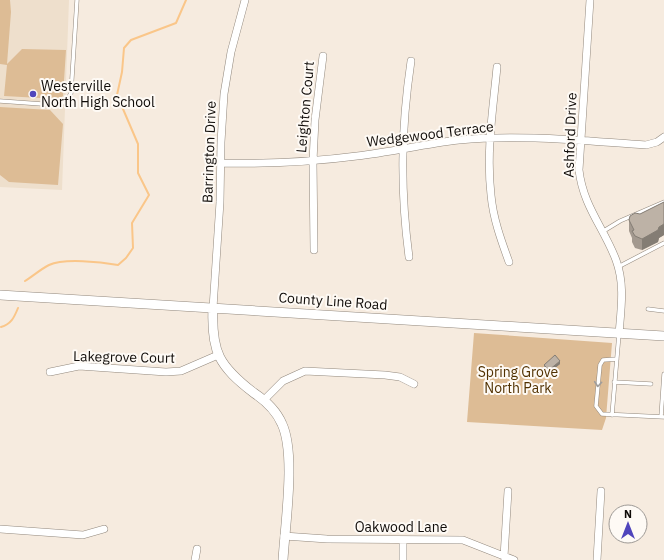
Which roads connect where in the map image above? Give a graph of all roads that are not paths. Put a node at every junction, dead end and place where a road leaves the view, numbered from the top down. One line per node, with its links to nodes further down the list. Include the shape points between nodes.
1 (77, 0): 7 (lane, via 71,93 68,99 56,105)
2 (245, 0): 13 (street, Barrington Drive, via 236,29 226,80 222,112)
3 (590, 0): 10 (street, Ashford Drive)
4 (323, 56): 12 (street, Leighton Court)
5 (410, 61): 11 (street)
6 (497, 67): 9 (street)
7 (0, 100)
8 (664, 137): 10 (street, Wedgewood Terrace, via 646,145)
9 (490, 138): 10 (street, Wedgewood Terrace, via 528,137); 11 (street, Wedgewood Terrace, via 458,140); 19 (street, via 491,194 496,225)
10 (580, 141): 15 (street, Ashford Drive, via 581,183 584,196)
11 (403, 149): 12 (street, Wedgewood Terrace); 18 (street, via 402,203)
12 (313, 162): 13 (street, Wedgewood Terrace); 17 (street, Leighton Court)
13 (221, 163): 22 (street, Barrington Drive)
14 (664, 202): 15 (lane, via 620,221)
15 (602, 232): 20 (street, Ashford Drive)
16 (664, 243): 20 (lane)
17 (314, 250)
18 (409, 257)
19 (510, 262)
20 (618, 267): 25 (street, Ashford Drive, via 622,289)
21 (0, 295): 22 (main road, County Line Road)
22 (213, 308): 25 (main road, County Line Road); 27 (main road, via 212,332)
23 (648, 310): 24 (lane)
24 (664, 310)
25 (619, 334): 26 (main road, County Line Road); 28 (lane)
26 (664, 336)
27 (218, 355): 29 (street, Lakegrove Court, via 181,370 166,372 79,366); 34 (main road, via 229,373)
28 (617, 359): 31 (lane); 35 (lane, one-way to 35, via 603,360 600,365 596,406 602,414)
29 (50, 372)
30 (664, 374): 36 (lane)
31 (614, 382): 33 (lane); 35 (lane)
32 (414, 384): 34 (street, via 400,377 385,374 305,371 283,381)
33 (651, 384)
34 (264, 400): 41 (main road, via 276,412 282,423 289,450)
35 (612, 415): 36 (lane)
36 (663, 417)
37 (508, 491): 44 (street)
38 (601, 491): 49 (street)
39 (0, 529): 40 (street, via 83,535)
40 (104, 529)
41 (284, 536): 42 (street, Oakwood Lane); 46 (main road)
42 (403, 540): 44 (street, Oakwood Lane, via 463,540); 47 (street)
43 (197, 549): 45 (street)
44 (504, 557): 48 (street, Oakwood Lane)
45 (195, 560)
46 (283, 560)
47 (403, 560)
48 (514, 560)
49 (597, 560)

